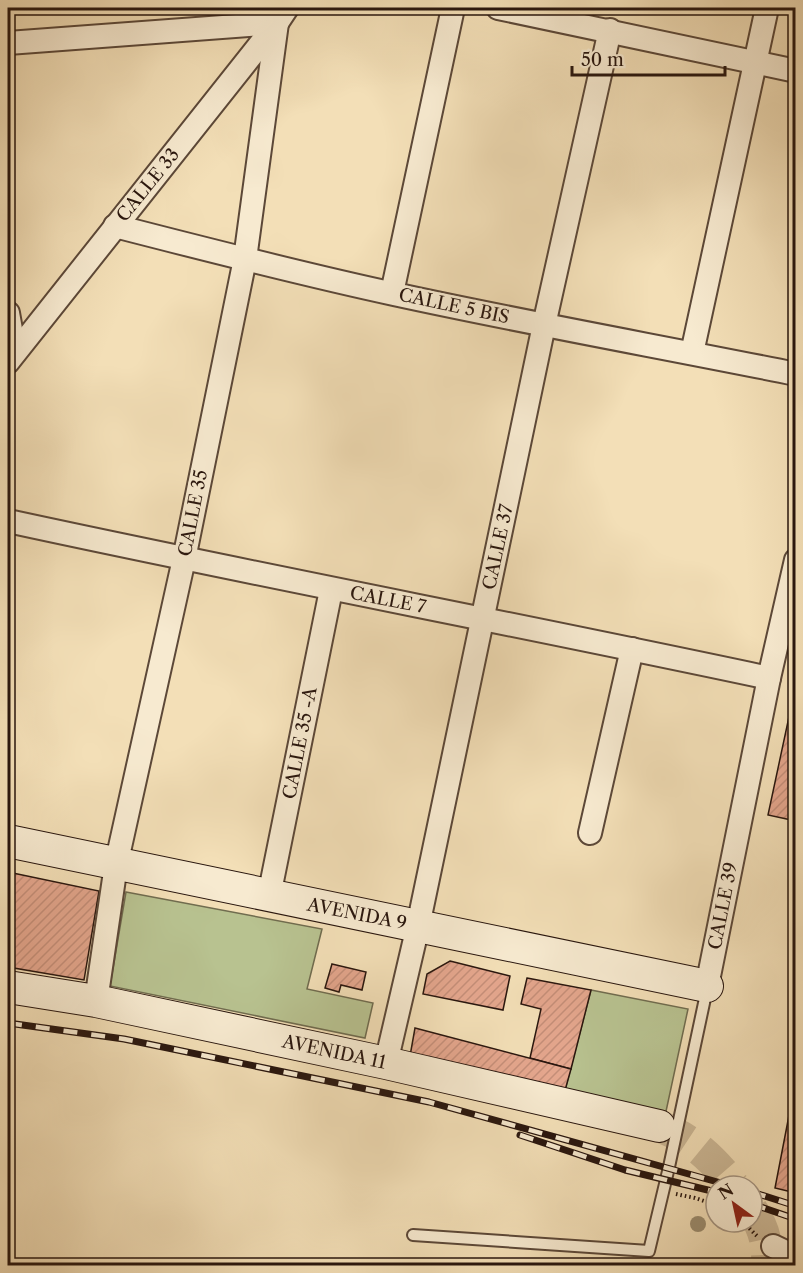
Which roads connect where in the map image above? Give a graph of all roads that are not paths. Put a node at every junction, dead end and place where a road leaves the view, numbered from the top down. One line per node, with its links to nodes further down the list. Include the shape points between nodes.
1 (453, 8): 11 (street)
2 (498, 8): 5 (street)
3 (767, 8): 7 (street)
4 (282, 15): 6 (street); 9 (street, CALLE 33); 10 (street, CALLE 35)
5 (610, 30): 7 (street); 13 (street, CALLE 37)
6 (8, 42)
7 (756, 62): 8 (street); 14 (street)
8 (795, 70)
9 (116, 226): 10 (street, CALLE 5 BIS); 15 (street, CALLE 33)
10 (245, 259): 11 (street, CALLE 5 BIS); 18 (street, CALLE 35)
11 (392, 293): 13 (street, CALLE 5 BIS)
12 (8, 313): 15 (street)
13 (544, 325): 14 (street, CALLE 5 BIS); 21 (street, CALLE 37)
14 (692, 353): 16 (street, CALLE 5 BIS)
15 (11, 357)
16 (795, 374)
17 (8, 521): 18 (street, CALLE 7)
18 (184, 559): 20 (street, CALLE 7); 26 (street, CALLE 35)
19 (795, 560): 23 (street, CALLE 39)
20 (331, 590): 21 (street, CALLE 7); 27 (street, CALLE 35 -A)
21 (483, 618): 22 (street, CALLE 7); 28 (street, CALLE 37)
22 (632, 649): 23 (street, CALLE 7); 24 (street)
23 (769, 678): 29 (street, CALLE 39)
24 (590, 833)
25 (8, 841): 26 (main road, AVENIDA 9)
26 (116, 865): 27 (main road, AVENIDA 9); 31 (street, CALLE 35)
27 (269, 896): 28 (main road, AVENIDA 9)
28 (418, 926): 29 (main road, AVENIDA 9); 32 (street, CALLE 37)
29 (707, 986): 34 (lane, CALLE 39, via 649,1251)
30 (8, 987): 31 (main road, AVENIDA 11)
31 (96, 1000): 32 (main road, AVENIDA 11)
32 (386, 1063): 33 (main road, AVENIDA 11)
33 (659, 1126)
34 (413, 1235)
35 (773, 1246): 36 (street)
36 (795, 1257)

